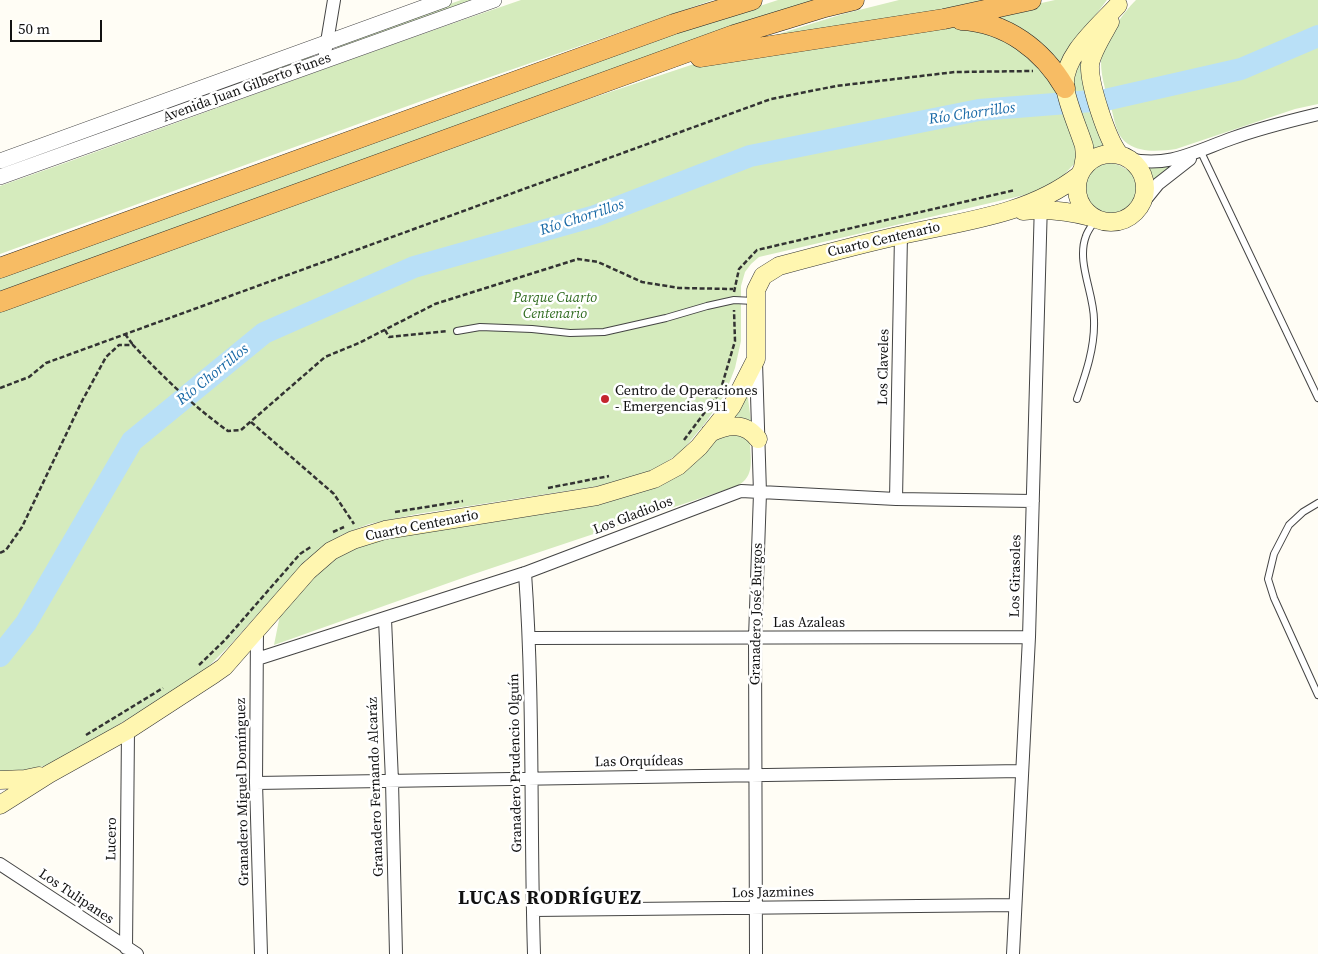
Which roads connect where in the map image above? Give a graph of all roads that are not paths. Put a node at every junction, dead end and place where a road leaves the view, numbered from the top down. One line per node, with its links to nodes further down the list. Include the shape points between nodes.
1 (334, 0): 9 (street)
2 (444, 0): 9 (street, Avenida Juan Gilberto Funes)
3 (494, 0): 10 (street, Avenida Juan Gilberto Funes)
4 (854, 0): 11 (highway, via 734,35)
5 (1031, 0): 8 (highway)
6 (749, 1): 24 (highway, via 674,24)
7 (1120, 3): 12 (main road, via 1074,55 1066,70); 15 (main road, via 1090,64 1094,90 1109,137)
8 (944, 19): 11 (highway); 12 (highway, via 979,20 1008,32 1027,44 1055,71)
9 (328, 42): 10 (street); 16 (street, Avenida Juan Gilberto Funes)
10 (324, 60): 16 (street, Avenida Juan Gilberto Funes)
11 (652, 64): 26 (highway)
12 (1065, 88): 18 (main road, via 1084,146)
13 (1318, 114): 14 (street, via 1233,138)
14 (1201, 152): 15 (street, via 1164,162); 21 (street, via 1168,174); 30 (lane)
15 (1124, 156): 18 (main road, via 1099,155); 21 (main road, via 1140,168 1144,177 1146,186)
16 (30, 158): 17 (street, Avenida Juan Gilberto Funes); 19 (street, Avenida Juan Gilberto Funes)
17 (0, 161)
18 (1081, 171): 20 (main road, Cuarto Centenario); 22 (main road, via 1076,186 1077,196 1081,206)
19 (0, 177)
20 (1040, 204): 22 (main road, Cuarto Centenario); 23 (main road, Cuarto Centenario); 36 (street, Los Girasoles)
21 (1141, 205): 22 (main road, via 1135,213 1122,220 1106,222)
22 (1094, 218): 31 (lane, via 1083,246 1094,318 1092,349)
23 (901, 235): 25 (main road, Cuarto Centenario, via 779,266); 35 (street, Los Claveles)
24 (0, 268)
25 (762, 276): 27 (main road, Granadero José Burgos)
26 (0, 302)
27 (755, 302): 28 (lane, via 734,300 604,332 480,327); 29 (main road, Granadero José Burgos)
28 (457, 331)
29 (756, 359): 32 (main road, Cuarto Centenario, via 732,406); 33 (street, Granadero José Burgos)
30 (1318, 398)
31 (1077, 399)
32 (710, 433): 33 (main road, via 739,426 748,428); 40 (main road, Cuarto Centenario, via 678,466 654,480 630,488 385,530 353,540 331,551 308,571)
33 (758, 439): 34 (street, Granadero José Burgos)
34 (760, 493): 35 (street, Los Gladiolos); 38 (street, Los Gladiolos, via 741,491); 43 (street, Granadero José Burgos)
35 (896, 499): 36 (street, Los Gladiolos)
36 (1032, 502): 41 (street, Los Girasoles)
37 (1318, 503): 45 (lane, via 1289,525 1274,554 1268,579)
38 (525, 573): 39 (street, Los Gladiolos); 42 (street, Granadero Prudencio Olguín)
39 (386, 619): 44 (street, Los Gladiolos); 52 (street, Granadero Fernando Alcaráz)
40 (257, 629): 44 (street, Granadero Miguel Domínguez); 46 (main road, Cuarto Centenario, via 224,667)
41 (1029, 637): 43 (street, Las Azaleas); 47 (street, Los Girasoles)
42 (530, 638): 43 (street, Las Azaleas); 50 (street, Granadero Prudencio Olguín)
43 (755, 638): 49 (street, Granadero José Burgos)
44 (257, 659): 53 (street, Granadero Miguel Domínguez)
45 (1318, 695)
46 (128, 730): 48 (main road, Cuarto Centenario); 59 (street, Lucero)
47 (1022, 771): 49 (street, Las Orquídeas); 56 (street, Los Girasoles)
48 (49, 774): 51 (main road, Cuarto Centenario); 54 (main road, Cuarto Centenario)
49 (756, 775): 50 (street, Las Orquídeas); 57 (street, Granadero José Burgos)
50 (530, 779): 52 (street, Las Orquídeas); 58 (street, Granadero Prudencio Olguín)
51 (0, 780)
52 (392, 781): 53 (street, Las Orquídeas); 61 (street, Granadero Fernando Alcaráz)
53 (256, 783): 60 (street, Granadero Miguel Domínguez)
54 (0, 805)
55 (0, 864): 59 (street, Los Tulipanes)
56 (1014, 905): 57 (street, Los Jazmines); 64 (street, Los Girasoles)
57 (755, 908): 58 (street, Los Jazmines); 63 (street, Granadero José Burgos)
58 (533, 910): 62 (street, Granadero Prudencio Olguín)
59 (131, 951)
60 (260, 954)
61 (396, 954)
62 (534, 954)
63 (756, 954)
64 (1013, 954)

